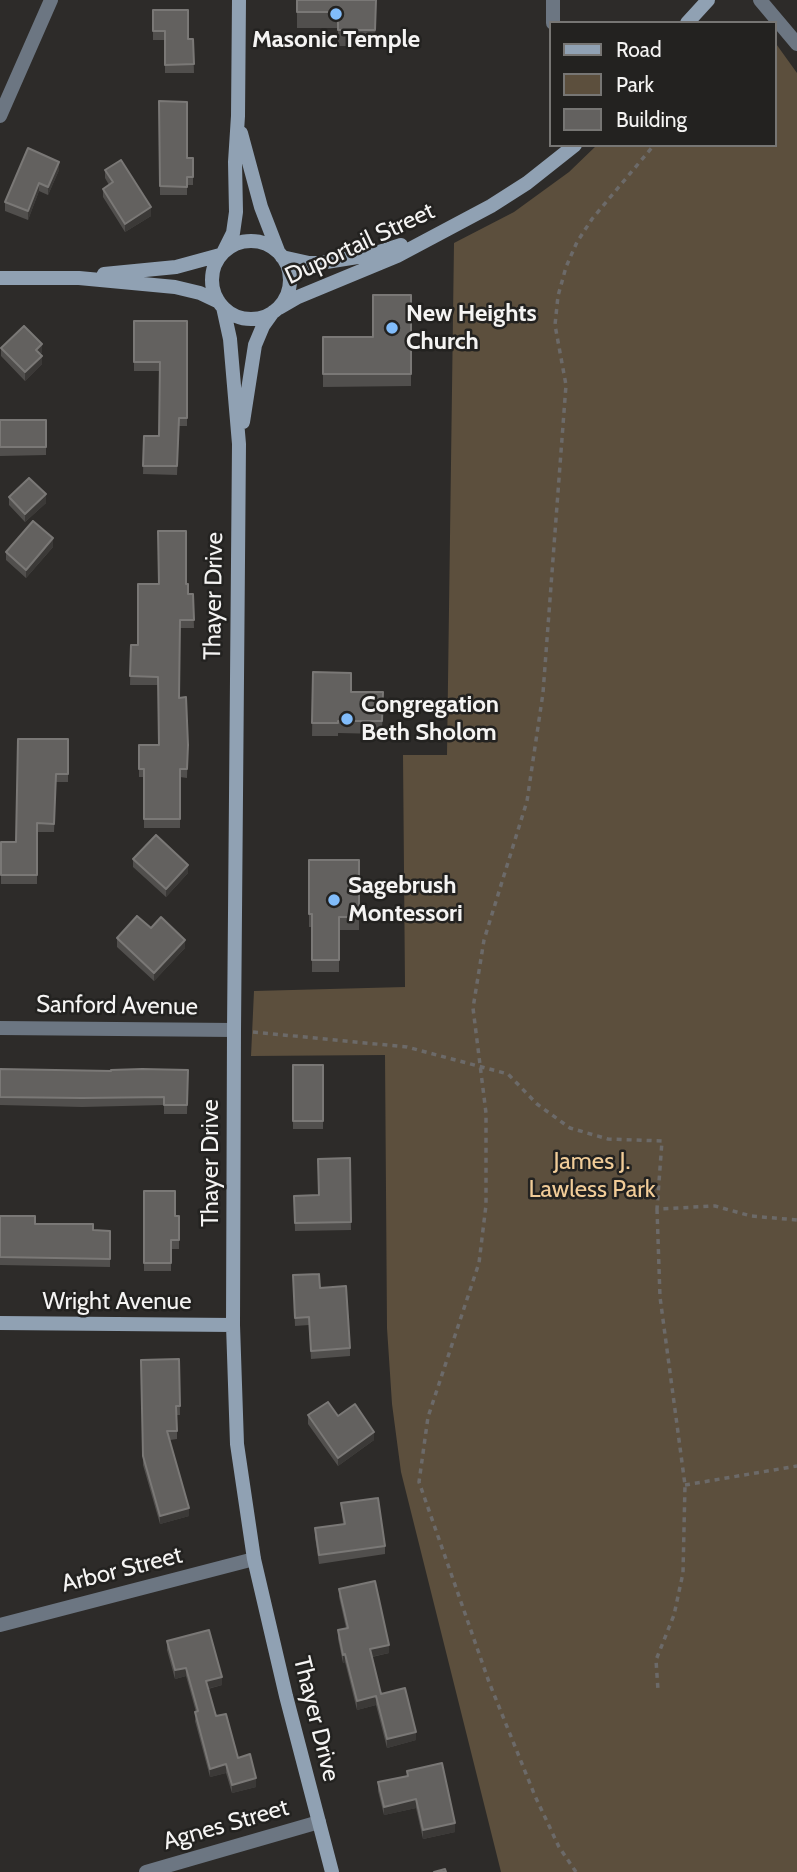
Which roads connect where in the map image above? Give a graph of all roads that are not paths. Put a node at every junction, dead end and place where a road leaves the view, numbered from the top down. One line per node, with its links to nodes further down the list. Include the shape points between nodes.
1 (51, 0): 9 (street)
2 (239, 0): 10 (street)
3 (554, 0): 6 (street)
4 (708, 0): 7 (street)
5 (760, 0): 8 (street)
6 (553, 21)
7 (689, 21)
8 (797, 44)
9 (0, 116)
10 (238, 116): 13 (street, via 236,222); 14 (street, via 261,206)
11 (572, 147): 12 (street, Duportail Street, via 510,194)
12 (461, 221): 14 (street, Duportail Street, via 392,248 339,261 309,263); 18 (street, Duportail Street, via 397,256)
13 (222, 253): 14 (street, via 248,241 261,242); 16 (street, via 176,267); 17 (street, via 212,272 212,286)
14 (280, 254): 18 (street, via 290,279)
15 (0, 278): 16 (street)
16 (79, 278): 17 (street, via 181,288)
17 (221, 305): 18 (street, via 248,318); 19 (street, Thayer Drive, via 230,339)
18 (276, 310): 19 (street, Thayer Drive, via 255,345)
19 (239, 444): 21 (street, Thayer Drive)
20 (0, 1028): 21 (street, Sanford Avenue)
21 (234, 1030): 23 (street, Thayer Drive)
22 (0, 1324): 23 (street, Wright Avenue)
23 (233, 1325): 24 (street, Thayer Drive, via 237,1444)
24 (254, 1559): 25 (street, Arbor Street); 26 (street, Thayer Drive)
25 (0, 1625)
26 (319, 1822): 27 (street, Agnes Street); 28 (street, Thayer Drive)
27 (146, 1872)
28 (332, 1872)

